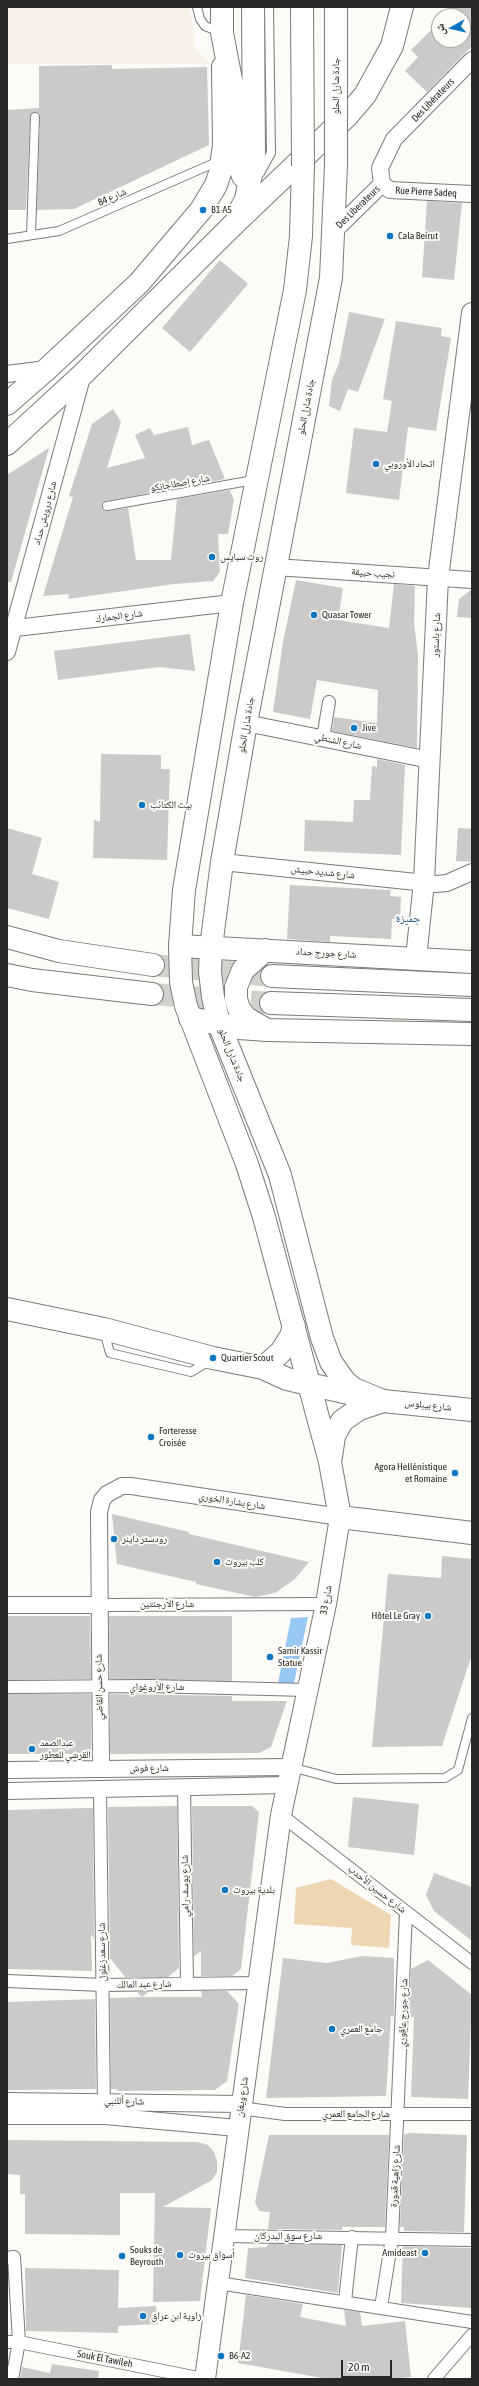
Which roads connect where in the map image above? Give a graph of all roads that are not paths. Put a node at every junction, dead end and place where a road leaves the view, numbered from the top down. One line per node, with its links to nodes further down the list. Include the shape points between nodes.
1 (197, 7): 8 (lane, via 205,26)
2 (222, 7): 8 (main road)
3 (253, 7): 14 (main road)
4 (270, 7): 14 (lane, via 271,153)
5 (302, 7): 25 (main road, bridge, via 301,236 291,312)
6 (336, 7): 16 (main road, جادة شارل الحلو, bridge)
7 (402, 7): 14 (main road, via 392,46 365,95 348,115)
8 (222, 33): 12 (main road); 14 (main road, via 234,95 240,167)
9 (472, 60): 11 (street, Des Libérateurs)
10 (35, 117): 17 (lane)
11 (394, 140): 13 (street, Des Liberateurs, via 380,168)
12 (222, 160): 17 (lane, شارع 84, via 58,231); 20 (main road, via 216,185 190,225 139,283)
13 (382, 184): 15 (street, Rue Pierre Sadeq, via 395,190); 16 (street, Des Liberateurs)
14 (254, 191): 22 (main road, via 233,226)
15 (472, 194)
16 (334, 230): 27 (main road, جادة شارل الحلو, via 333,263 327,301)
17 (31, 235): 18 (lane, شارع 84)
18 (7, 239)
19 (472, 313): 28 (street, شارع باستور)
20 (47, 369): 21 (street); 23 (main road)
21 (7, 374)
22 (83, 374): 24 (main road); 31 (street, شارع درويش حداد)
23 (7, 404)
24 (7, 444)
25 (257, 479): 26 (lane, شارع إصطاجانكو); 30 (main road)
26 (107, 506)
27 (275, 567): 28 (street, نجيب حبيقة); 34 (main road, جادة شارل الحلو)
28 (438, 578): 29 (street, نجيب حبيقة); 36 (street, شارع باستور)
29 (472, 580)
30 (232, 603): 31 (street, شارع الجمارك); 41 (main road, via 184,890)
31 (10, 629): 32 (street, شارع درويش حداد)
32 (7, 652)
33 (329, 702): 35 (street)
34 (246, 723): 35 (street, شارع الشنطي); 37 (main road, جادة شارل الحلو)
35 (323, 738): 36 (street, شارع الشنطي)
36 (430, 760): 39 (street, شارع باستور)
37 (222, 862): 39 (street, شارع شديد حبيش); 42 (main road, جادة شارل الحلو)
38 (472, 872): 39 (street, شارع شديد حبيش, via 447,883)
39 (424, 882): 44 (street, شارع باستور)
40 (7, 937): 46 (main road, via 60,950)
41 (180, 946): 42 (main road, شارع جورج حداد); 53 (main road, via 181,982)
42 (211, 947): 43 (main road, شارع جورج حداد); 54 (main road, جادة شارل الحلو, via 210,972)
43 (265, 950): 44 (main road, شارع جورج حداد); 55 (main road, via 238,978 236,999 246,1018)
44 (416, 958): 45 (main road, شارع جورج حداد)
45 (472, 962)
46 (153, 964)
47 (7, 975): 50 (main road)
48 (272, 976): 49 (main road)
49 (472, 986)
50 (152, 994)
51 (271, 1003): 52 (main road)
52 (472, 1010)
53 (190, 1018): 54 (main road); 58 (main road, via 247,1164 282,1276)
54 (219, 1024): 55 (main road); 61 (main road, جادة شارل الحلو, via 280,1175 326,1352 345,1382 354,1389)
55 (267, 1030): 56 (main road)
56 (472, 1034)
57 (7, 1309): 59 (main road, via 104,1329 213,1358)
58 (294, 1326): 59 (main road, via 281,1352); 60 (main road)
59 (263, 1368): 60 (main road, via 287,1379)
60 (310, 1384): 61 (main road); 63 (main road, شارع 33)
61 (383, 1401): 62 (main road, شارع بيبلوس); 63 (main road, via 359,1409 342,1421 334,1436)
62 (472, 1410)
63 (330, 1462): 64 (main road, شارع 33)
64 (340, 1517): 65 (main road, شارع بشارة الخوري); 66 (street, شارع 33); 68 (street, شارع بشارة الخوري, via 131,1486 118,1487 102,1500 99,1512)
65 (472, 1533)
66 (326, 1604): 68 (street, شارع الأرجنتين); 71 (street, شارع 33)
67 (7, 1605): 68 (street, شارع الأرجنتين)
68 (98, 1605): 69 (street, شارع حسن القاضي)
69 (99, 1686): 70 (street, شارع الأروغواي); 71 (street, شارع الأروغواي); 73 (street, شارع حسن القاضي)
70 (7, 1687)
71 (307, 1690): 75 (street, شارع 33)
72 (472, 1718): 75 (lane, via 458,1770 445,1778 336,1779)
73 (100, 1769): 74 (street, شارع فوش); 75 (street, شارع فوش)
74 (7, 1770)
75 (288, 1776): 76 (street, شارع فوش); 79 (street, شارع 33)
76 (184, 1787): 77 (street, شارع فوش); 84 (street, شارع يوسف رامي)
77 (100, 1789): 78 (street, شارع فوش); 85 (street, شارع سعد زغلول)
78 (7, 1791)
79 (281, 1815): 80 (street, شارع حسين الأحدب); 83 (street, شارع ويغان)
80 (406, 1912): 81 (street, شارع حسين الأحدب); 90 (street, شارع جورج عاقوري)
81 (472, 1963)
82 (7, 1981): 85 (street, شارع عبد المالك)
83 (258, 1983): 84 (street, شارع عبد المالك); 87 (street, شارع ويغان)
84 (187, 1984): 85 (street, شارع عبد المالك)
85 (103, 1985): 88 (street, شارع سعد زغلول)
86 (7, 2101): 88 (street, شارع أللنبي)
87 (240, 2106): 88 (street, شارع أللنبي); 90 (street, شارع الجامع العمري, via 285,2114); 92 (street, شارع ويغان)
88 (104, 2108): 91 (street, شارع أللنبي); 92 (street, شارع أللنبي)
89 (472, 2114): 90 (street, شارع الجامع العمري)
90 (399, 2115): 95 (street, شارع زاهية قدورة)
91 (7, 2116)
92 (237, 2128): 93 (street, شارع ويغان)
93 (224, 2236): 94 (street, شارع سوق البدركان); 98 (street, شارع ويغان)
94 (352, 2237): 95 (street, شارع سوق البدركان); 99 (street)
95 (392, 2238): 96 (street); 100 (street, شارع زاهية قدورة)
96 (472, 2240)
97 (10, 2258): 103 (street)
98 (218, 2282): 99 (street); 105 (street, شارع ويغان)
99 (345, 2301): 100 (street)
100 (381, 2307): 101 (street)
101 (472, 2322)
102 (472, 2335): 106 (street)
103 (13, 2342): 104 (street); 105 (street, Souk El Tawileh)
104 (12, 2379)
105 (204, 2379)
106 (434, 2379)

